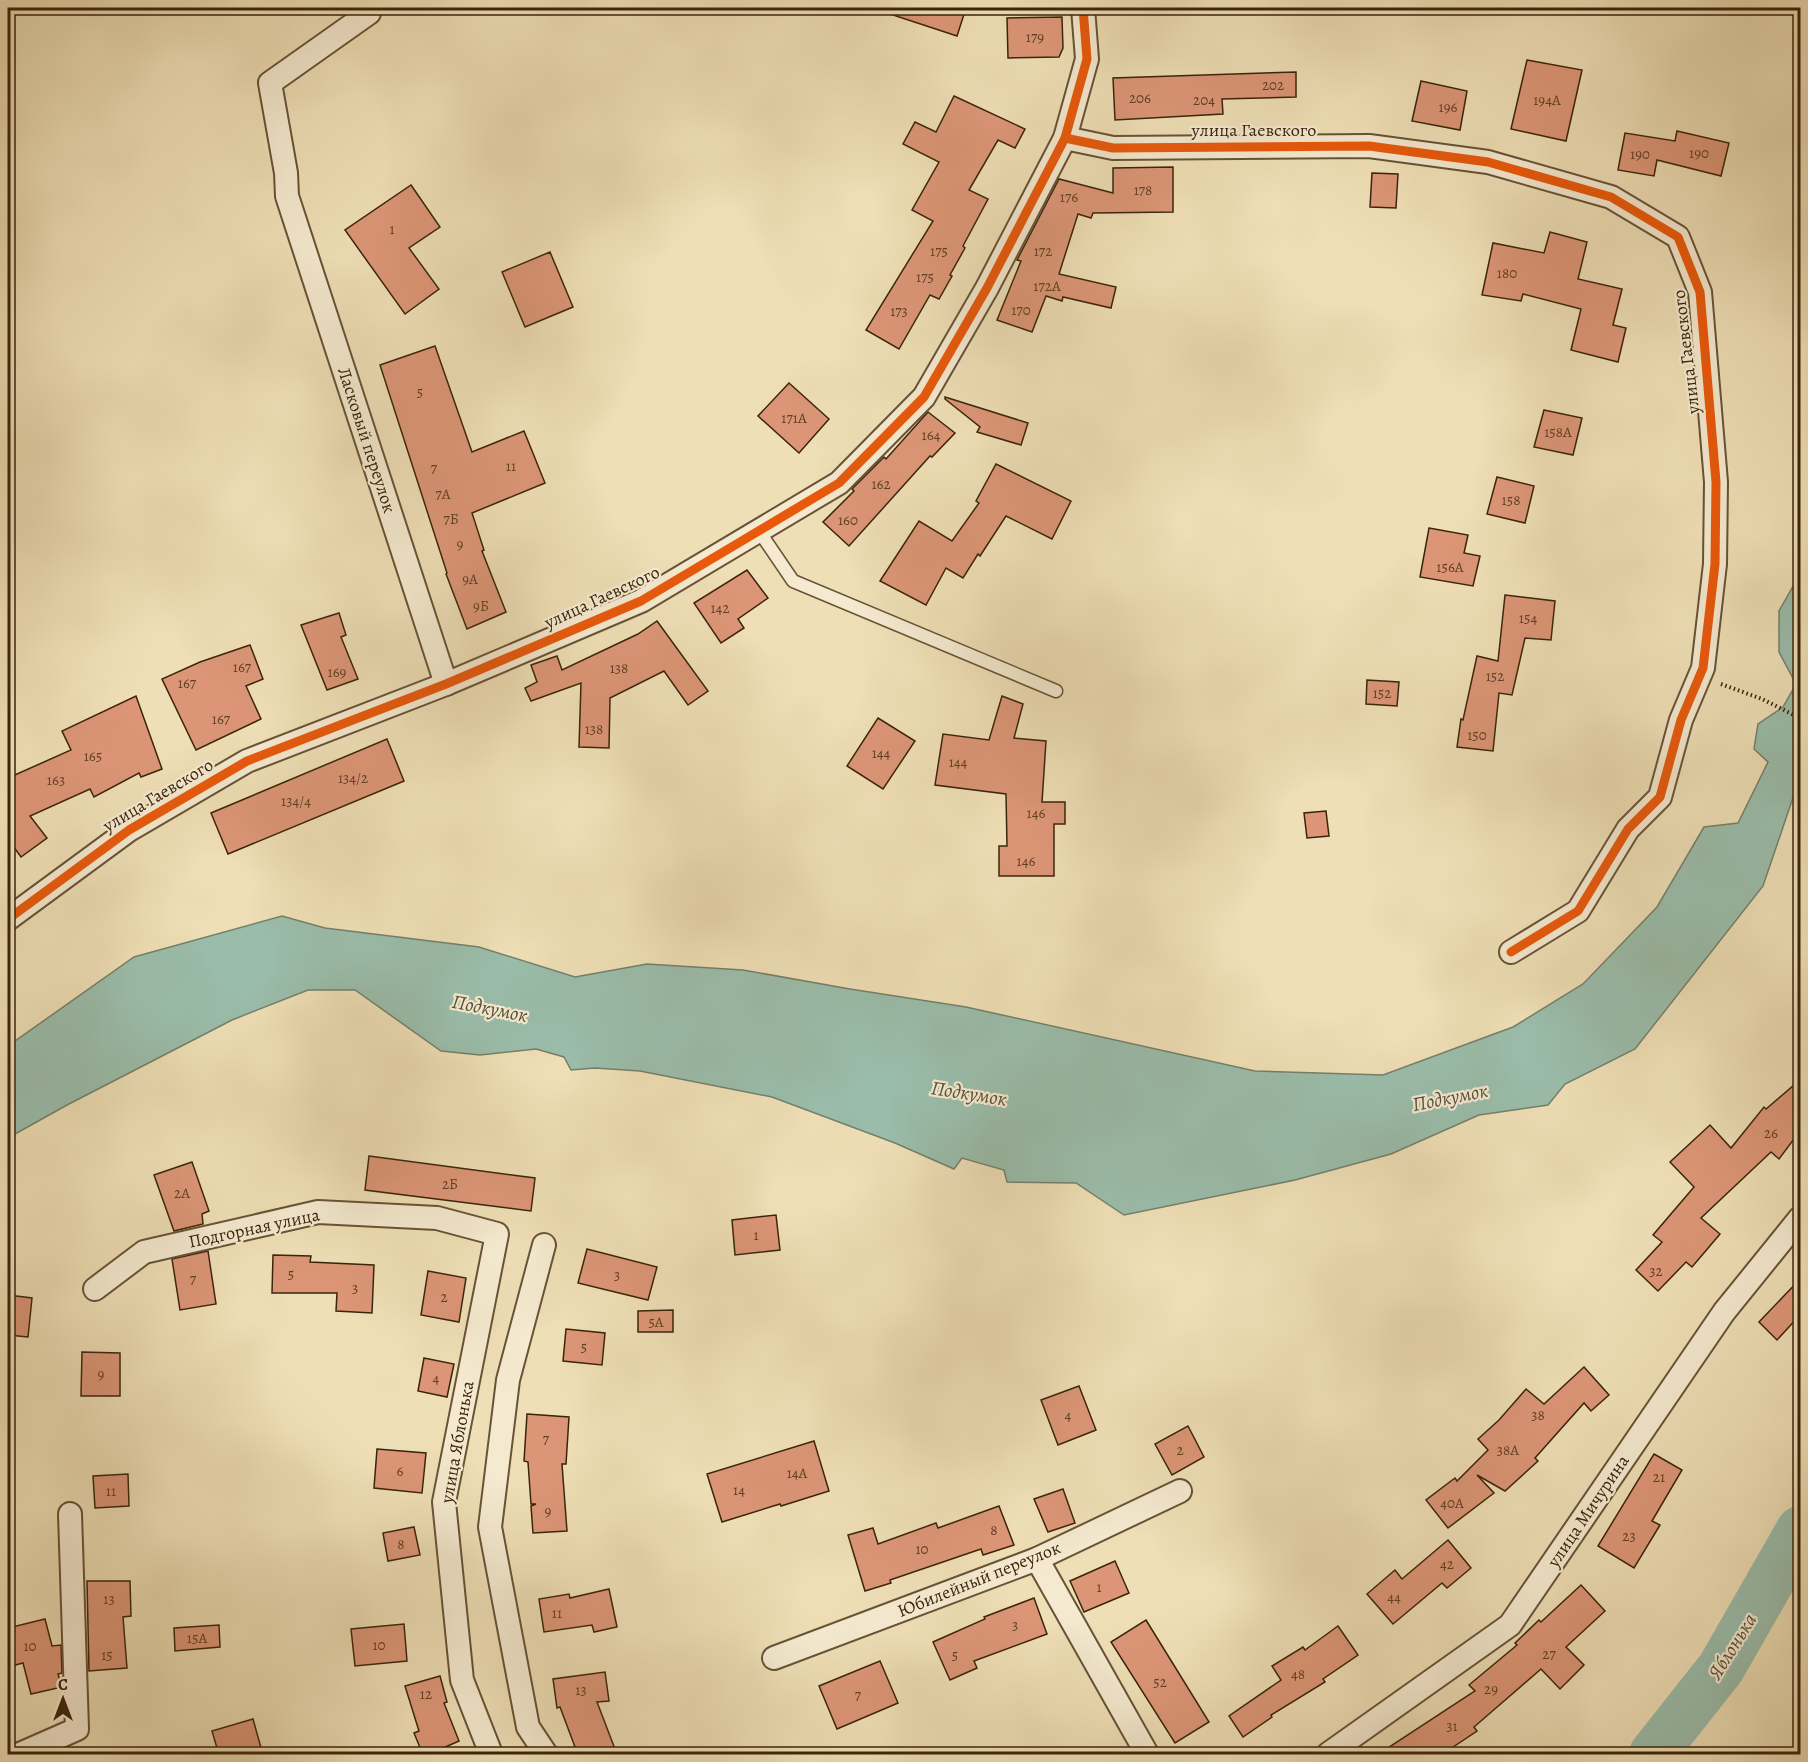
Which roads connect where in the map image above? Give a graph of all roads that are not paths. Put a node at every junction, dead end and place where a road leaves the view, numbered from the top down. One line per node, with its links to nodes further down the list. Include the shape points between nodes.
1 (365, 8): 5 (street, Ласковый переулок, via 369,13 270,83 287,196)
2 (1083, 8): 3 (street, улица Гаевского, via 1087,59)
3 (1065, 138): 4 (street, улица Гаевского, via 987,288 924,397 839,483); 8 (street, улица Гаевского, via 1113,148 1369,146 1488,162 1611,197 1678,237 1700,292 1716,482 1715,564 1703,668 1681,720 1660,797 1628,829 1578,911)
4 (759, 531): 5 (street, улица Гаевского, via 641,601); 6 (lane, via 793,581)
5 (446, 684): 7 (street, улица Гаевского, via 247,761 129,830)
6 (1056, 691)
7 (8, 919)
8 (1511, 952)
9 (1800, 1218): 21 (street, улица Мичурина, via 1724,1312 1510,1625)
10 (497, 1234): 12 (street, Подгорная улица, via 437,1218 318,1212 144,1252); 18 (street, улица Яблонька, via 444,1502 462,1680)
11 (544, 1245): 19 (street, via 508,1380 490,1527 528,1727)
12 (95, 1289)
13 (1180, 1491): 15 (street, Юбилейный переулок)
14 (70, 1514): 17 (street, via 77,1729)
15 (1037, 1559): 16 (street, Юбилейный переулок); 20 (street)
16 (774, 1658)
17 (20, 1755)
18 (491, 1755)
19 (546, 1755)
20 (1147, 1755)
21 (1328, 1755)

